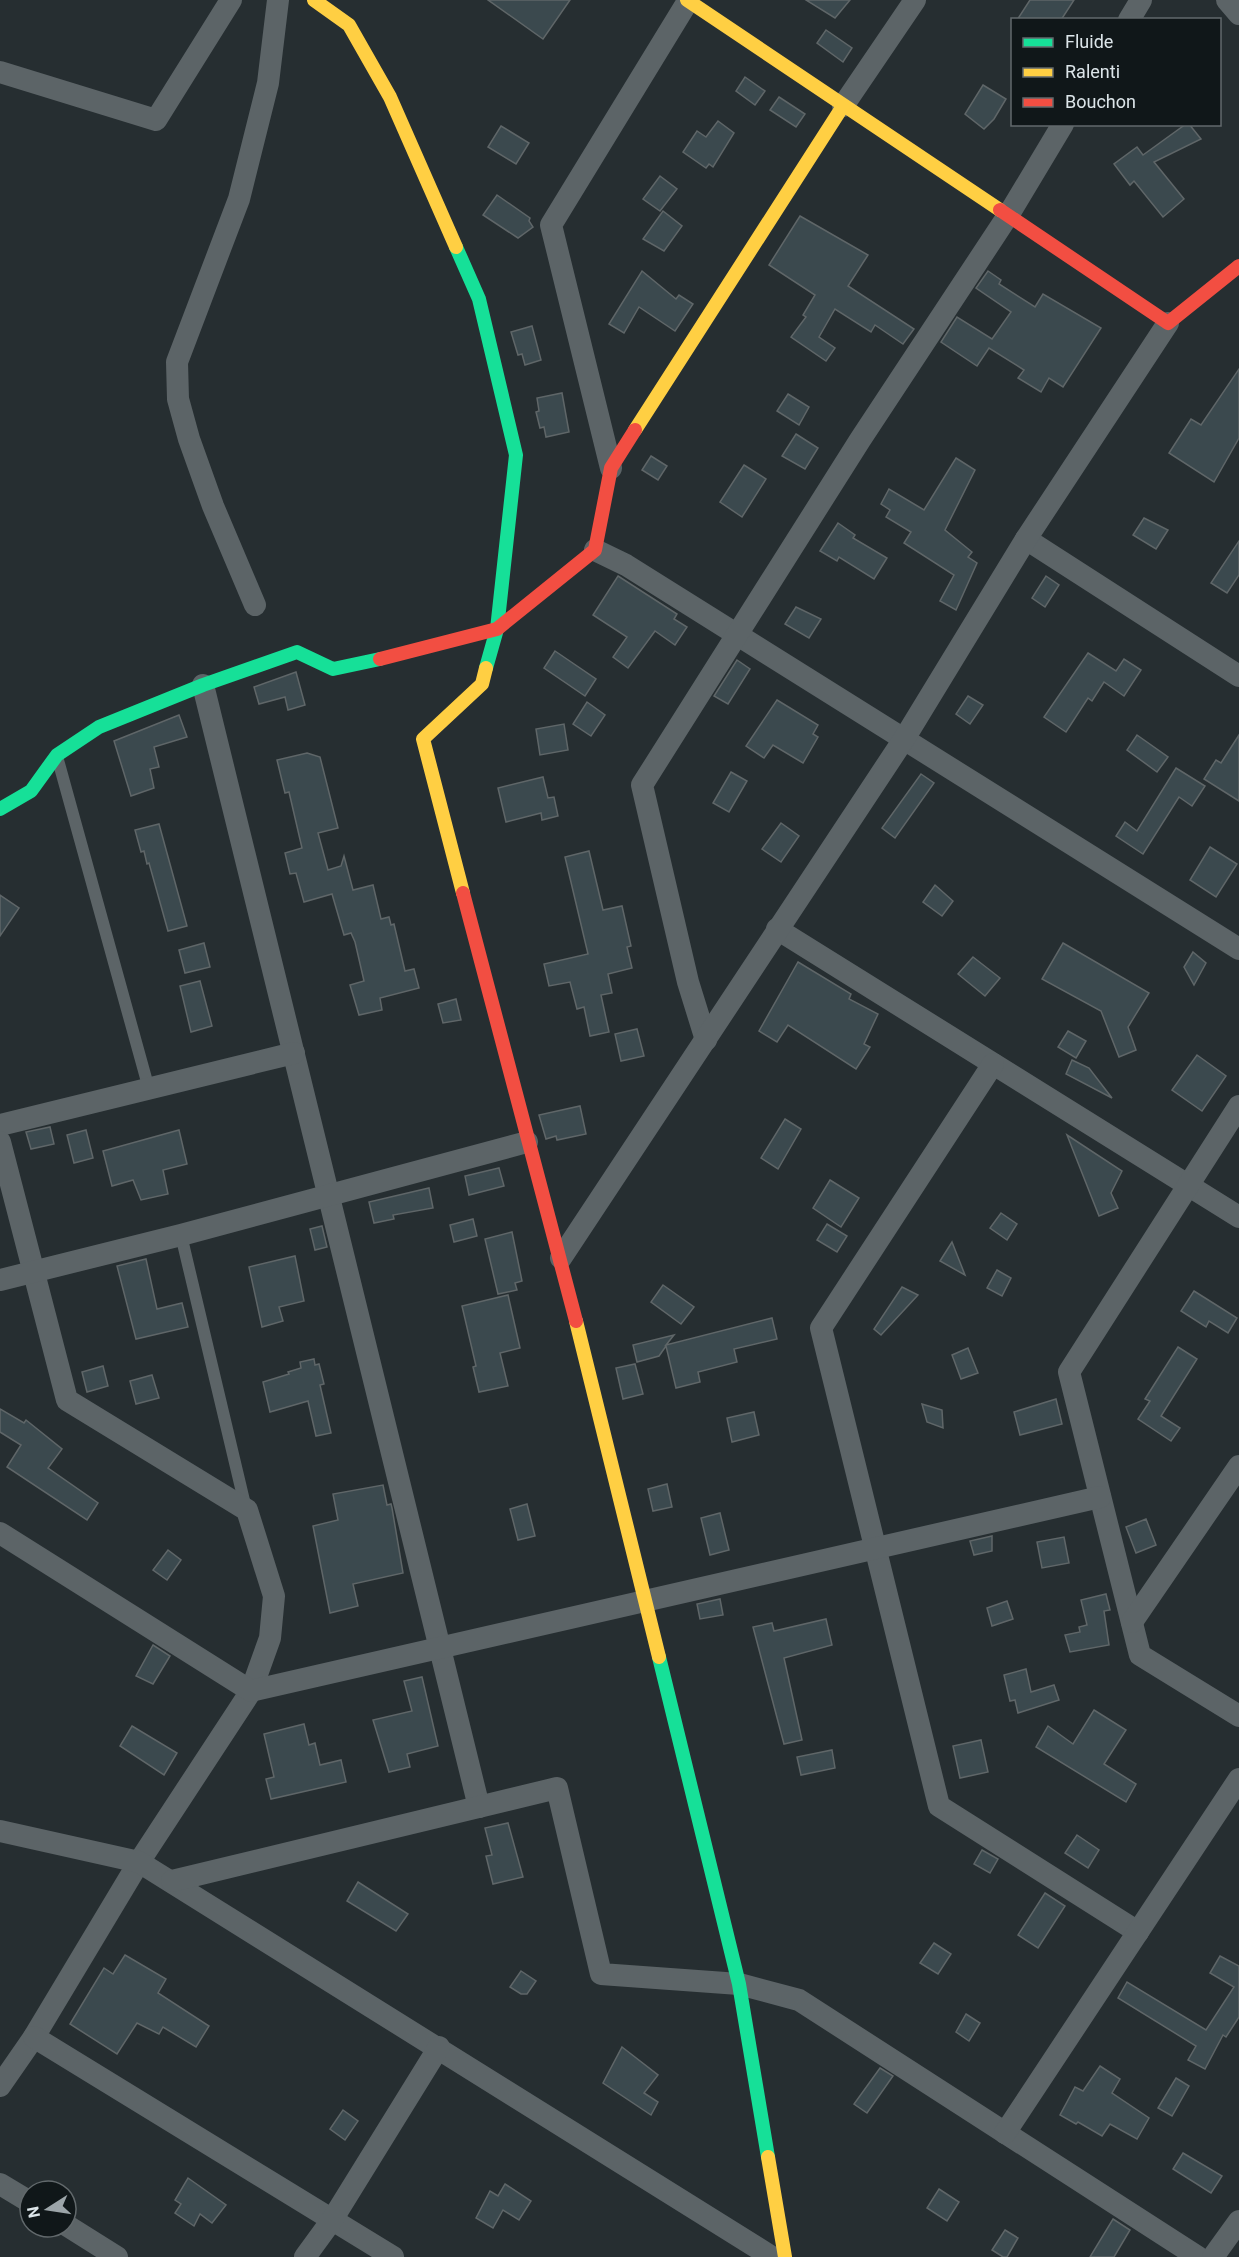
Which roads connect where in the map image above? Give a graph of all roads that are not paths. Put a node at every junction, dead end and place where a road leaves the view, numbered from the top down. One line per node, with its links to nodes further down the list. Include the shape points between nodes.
1 (231, 0): 10 (street, via 156,120)
2 (278, 0): 19 (street, via 268,83 239,199 177,362 178,399 189,439)
3 (315, 0): 20 (street, via 349,26 390,97 479,299 516,455)
4 (688, 0): 11 (street); 16 (street, via 551,225)
5 (915, 0): 11 (street)
6 (1141, 0): 9 (street)
7 (1227, 0): 8 (street)
8 (1239, 14)
9 (1130, 18)
10 (0, 72)
11 (843, 106): 13 (street); 16 (street)
12 (1062, 126): 13 (street)
13 (1008, 214): 15 (street); 21 (street, via 860,440)
14 (1239, 266): 15 (street)
15 (1168, 323): 17 (street)
16 (611, 468): 18 (street)
17 (1026, 539): 22 (street); 24 (street)
18 (595, 550): 20 (street); 21 (street, via 626,565)
19 (255, 605)
20 (497, 629): 23 (street, via 333,669 297,652); 36 (street, via 482,684 423,739)
21 (739, 636): 24 (street); 29 (street, via 642,785 688,981)
22 (1237, 670)
23 (203, 685): 25 (street, via 99,727); 30 (street)
24 (904, 739): 27 (street); 28 (street)
25 (57, 755): 26 (street, via 31,791); 32 (lane)
26 (0, 809)
27 (777, 929): 29 (street); 31 (street)
28 (1239, 949)
29 (706, 1040): 41 (street)
30 (294, 1053): 32 (street); 38 (street)
31 (993, 1064): 37 (street); 48 (street, via 821,1328)
32 (149, 1089): 34 (street)
33 (1239, 1106): 37 (street)
34 (0, 1125)
35 (0, 1142): 42 (street)
36 (527, 1142): 38 (street); 41 (street)
37 (1187, 1185): 39 (street); 45 (street, via 1069,1372)
38 (330, 1196): 40 (street); 51 (street)
39 (1239, 1217)
40 (181, 1235): 42 (street); 46 (lane)
41 (561, 1258): 49 (street)
42 (33, 1271): 43 (street); 46 (street, via 67,1400)
43 (0, 1280)
44 (1239, 1466): 50 (street)
45 (1100, 1497): 48 (street); 50 (street)
46 (246, 1510): 52 (street, via 274,1596 270,1638)
47 (0, 1533): 52 (street)
48 (876, 1548): 49 (street); 59 (street, via 939,1806)
49 (645, 1601): 51 (street); 60 (street)
50 (1132, 1622): 53 (street, via 1140,1655)
51 (440, 1648): 52 (street); 55 (street)
52 (251, 1690): 57 (street)
53 (1239, 1716)
54 (1239, 1779): 59 (street)
55 (479, 1807): 58 (street); 60 (street, via 557,1788 601,1974)
56 (0, 1831): 57 (street)
57 (139, 1862): 58 (street); 61 (street)
58 (172, 1881): 62 (street)
59 (1138, 1932): 64 (street)
60 (739, 1984): 64 (street, via 799,2001); 74 (street)
61 (34, 2037): 63 (street); 67 (street)
62 (439, 2048): 67 (street); 73 (street)
63 (0, 2086)
64 (1005, 2133): 75 (street)
65 (0, 2184): 66 (street)
66 (18, 2195)
67 (332, 2220): 71 (street); 72 (street)
68 (1239, 2221): 76 (street)
69 (78, 2233): 70 (street)
70 (117, 2257)
71 (305, 2257)
72 (393, 2257)
73 (772, 2257)
74 (785, 2257)
75 (1198, 2257)
76 (1213, 2257)

